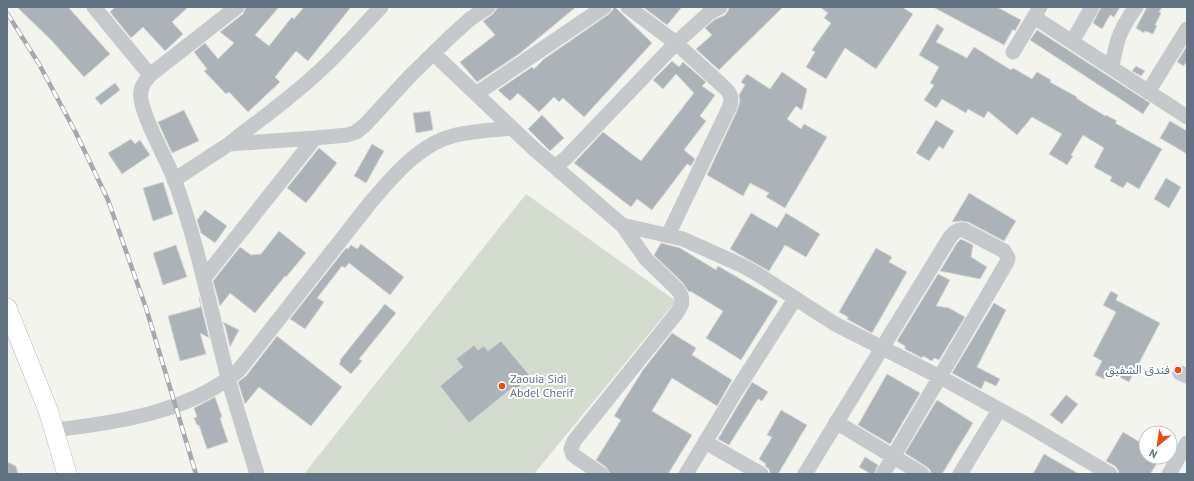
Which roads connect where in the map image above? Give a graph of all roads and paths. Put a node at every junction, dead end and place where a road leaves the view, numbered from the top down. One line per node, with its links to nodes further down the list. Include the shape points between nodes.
1 (237, 7): 17 (street)
2 (381, 7): 23 (street, via 316,74)
3 (488, 7): 15 (street, via 470,19)
4 (604, 7): 19 (street)
5 (628, 7): 13 (street)
6 (720, 7): 13 (street, via 709,13)
7 (1092, 7): 12 (street)
8 (1136, 7): 16 (street, via 1124,24 1115,47)
9 (101, 10): 17 (street)
10 (1037, 12): 12 (street); 14 (street)
11 (1187, 29): 18 (street)
12 (1072, 42): 16 (street)
13 (676, 43): 24 (street); 27 (street, via 726,89 731,99 720,128)
14 (1013, 52)
15 (434, 54): 19 (street); 22 (street, via 360,129 347,135)
16 (1112, 68): 18 (street)
17 (150, 75): 25 (street, via 144,81 141,98)
18 (1148, 92): 20 (street)
19 (476, 94): 21 (street)
20 (1187, 117)
21 (512, 128): 24 (street); 32 (street, via 443,139 405,165 370,203)
22 (315, 138): 23 (street); 28 (street)
23 (230, 144): 25 (street)
24 (555, 167): 26 (street)
25 (174, 180): 28 (street)
26 (622, 225): 27 (street); 40 (street, via 646,259 680,293 682,303 574,441 572,454)
27 (668, 235): 29 (street, via 694,243 743,266)
28 (204, 278): 32 (street)
29 (795, 299): 31 (street); 37 (street)
30 (7, 308): 36 (main road)
31 (881, 349): 33 (street); 33 (street, via 950,237 960,229 969,232 1004,251 1008,258); 35 (street)
32 (229, 378): 36 (street, via 176,406 114,422); 42 (street)
33 (940, 378): 34 (street); 39 (street)
34 (999, 410): 49 (street); 50 (street)
35 (836, 422): 39 (street); 46 (street)
36 (54, 430): 41 (main road)
37 (705, 442): 44 (street); 45 (street)
38 (1187, 443): 51 (street)
39 (893, 456): 47 (street); 48 (street)
40 (585, 470): 43 (street)
41 (67, 474)
42 (257, 474)
43 (601, 474)
44 (686, 474)
45 (761, 474)
46 (805, 474)
47 (883, 474)
48 (922, 474)
49 (960, 474)
50 (1110, 474)
51 (1170, 474)

